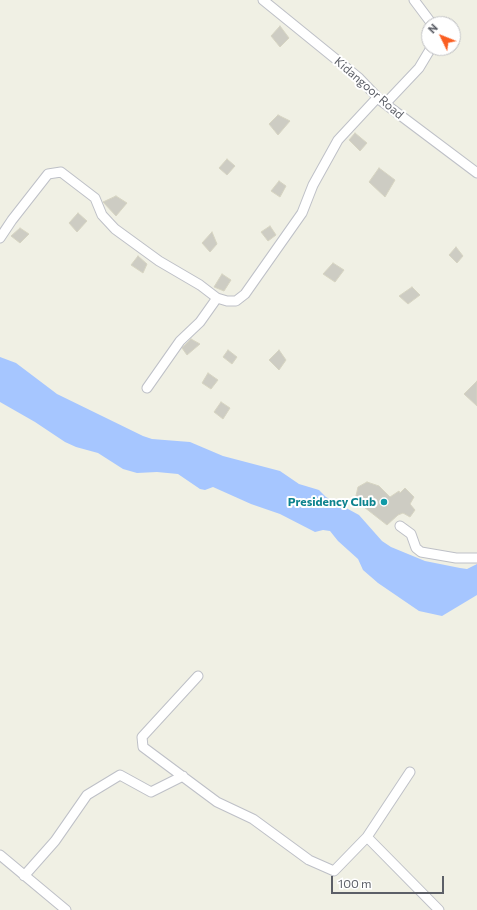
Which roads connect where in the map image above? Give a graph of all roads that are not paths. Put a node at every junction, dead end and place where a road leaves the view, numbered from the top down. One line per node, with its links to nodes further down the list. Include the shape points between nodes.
1 (263, 0): 5 (street, Kidangoor Road, via 359,78)
2 (414, 0): 3 (street)
3 (426, 16)
4 (426, 56): 6 (street, via 419,68)
5 (377, 98): 6 (street, Kidangoor Road); 9 (street, via 338,140 313,185 302,213 245,294 236,301)
6 (385, 104): 7 (street, Kidangoor Road)
7 (477, 173)
8 (0, 238): 9 (street, via 48,174 61,172 95,198 102,215 115,229)
9 (217, 298): 10 (street, via 200,322 180,341)
10 (147, 388)
11 (400, 526): 12 (street, via 411,534 416,548 421,552 456,558)
12 (477, 558)
13 (198, 676): 15 (street, via 142,737 143,747)
14 (410, 772): 16 (street)
15 (183, 776): 16 (street, via 217,802 253,819 309,860 334,871); 18 (street, via 151,792 120,775 87,795 55,841)
16 (367, 837): 20 (street)
17 (0, 855): 18 (street)
18 (24, 876): 19 (street)
19 (66, 910)
20 (439, 910)

